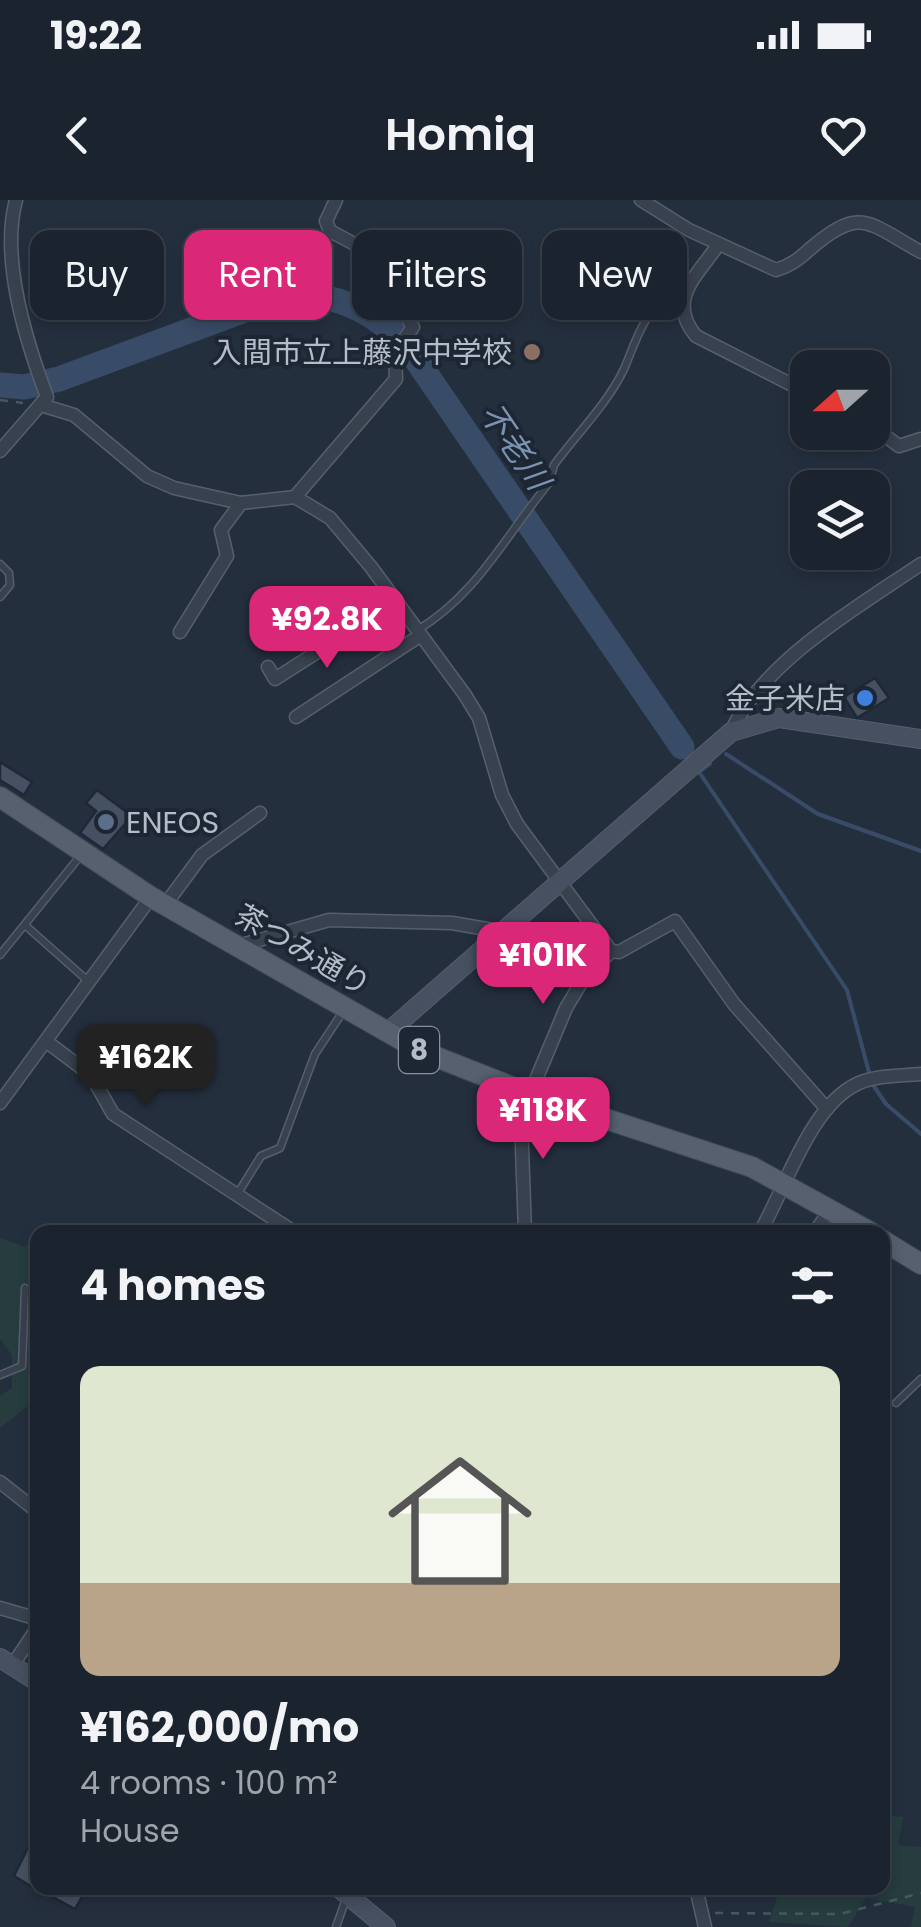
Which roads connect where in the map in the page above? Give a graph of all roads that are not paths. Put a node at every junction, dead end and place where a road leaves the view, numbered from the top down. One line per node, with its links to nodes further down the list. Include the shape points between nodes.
1 (16, 200): 10 (street, via 7,268)
2 (336, 200): 14 (street, via 326,221 330,231 362,248 413,327 395,352 396,378)
3 (641, 200): 4 (street)
4 (718, 245): 5 (street, via 776,270 834,228 859,220); 6 (street)
5 (921, 252)
6 (687, 285)
7 (687, 317): 9 (street, via 696,336)
8 (647, 320): 21 (lane, via 622,374 477,584)
9 (790, 384)
10 (44, 401): 13 (street); 15 (street, via 74,416 146,476)
11 (890, 439): 12 (street, via 899,446)
12 (921, 439)
13 (0, 451)
14 (295, 497): 15 (street); 19 (street, via 330,518)
15 (241, 503): 20 (street, via 221,530 227,556)
16 (0, 564): 18 (lane, via 10,585)
17 (921, 564): 24 (street, via 783,666 742,706)
18 (0, 597)
19 (397, 601): 21 (street); 22 (street, via 275,679)
20 (180, 632)
21 (417, 634): 23 (street); 29 (street, via 479,718 509,810)
22 (268, 667)
23 (296, 718)
24 (731, 732): 25 (street, via 779,718); 29 (street)
25 (921, 739)
26 (0, 796): 28 (main road, 茶つみ通り / 8)
27 (260, 813): 30 (street, via 202,854)
28 (83, 853): 30 (main road, 茶つみ通り / 8); 31 (lane)
29 (558, 883): 32 (street); 34 (street)
30 (158, 901): 33 (main road, 茶つみ通り / 8); 36 (street)
31 (25, 925): 35 (lane); 36 (lane)
32 (504, 932): 33 (street, via 452,923 330,920); 38 (street)
33 (236, 947): 37 (main road, 茶つみ通り / 8)
34 (610, 951): 41 (street, via 581,983); 43 (street, via 670,921 680,923 734,1004)
35 (0, 955)
36 (90, 982): 39 (street)
37 (345, 1009): 38 (main road, 茶つみ通り / 8); 45 (lane, via 315,1054 280,1148 261,1156)
38 (388, 1032): 41 (main road, 茶つみ通り / 8, via 450,1065)
39 (47, 1042): 42 (street); 45 (street, via 90,1075 114,1114)
40 (921, 1074): 43 (street, via 856,1084)
41 (525, 1092): 44 (main road, 茶つみ通り / 8); 48 (street)
42 (1, 1099)
43 (827, 1109): 44 (street)
44 (783, 1181): 46 (main road, 茶つみ通り / 8); 49 (street)
45 (238, 1193): 47 (street)
46 (831, 1209): 50 (street); 51 (main road, 茶つみ通り / 8)
47 (284, 1225)
48 (526, 1225)
49 (763, 1225)
50 (820, 1225)
51 (858, 1225)
52 (890, 1248): 53 (main road)
53 (921, 1264)
54 (25, 1288): 55 (lane, via 22,1366)
55 (0, 1375)
56 (921, 1379): 57 (lane)
57 (896, 1403)
58 (0, 1482): 59 (street)
59 (30, 1506)
60 (0, 1608): 61 (street)
61 (30, 1616)
62 (30, 1636): 63 (street)
63 (6, 1662): 64 (street)
64 (30, 1677)
65 (343, 1895): 68 (lane)
66 (349, 1895): 69 (street)
67 (697, 1895): 70 (street)
68 (336, 1927)
69 (386, 1927)
70 (705, 1927)

